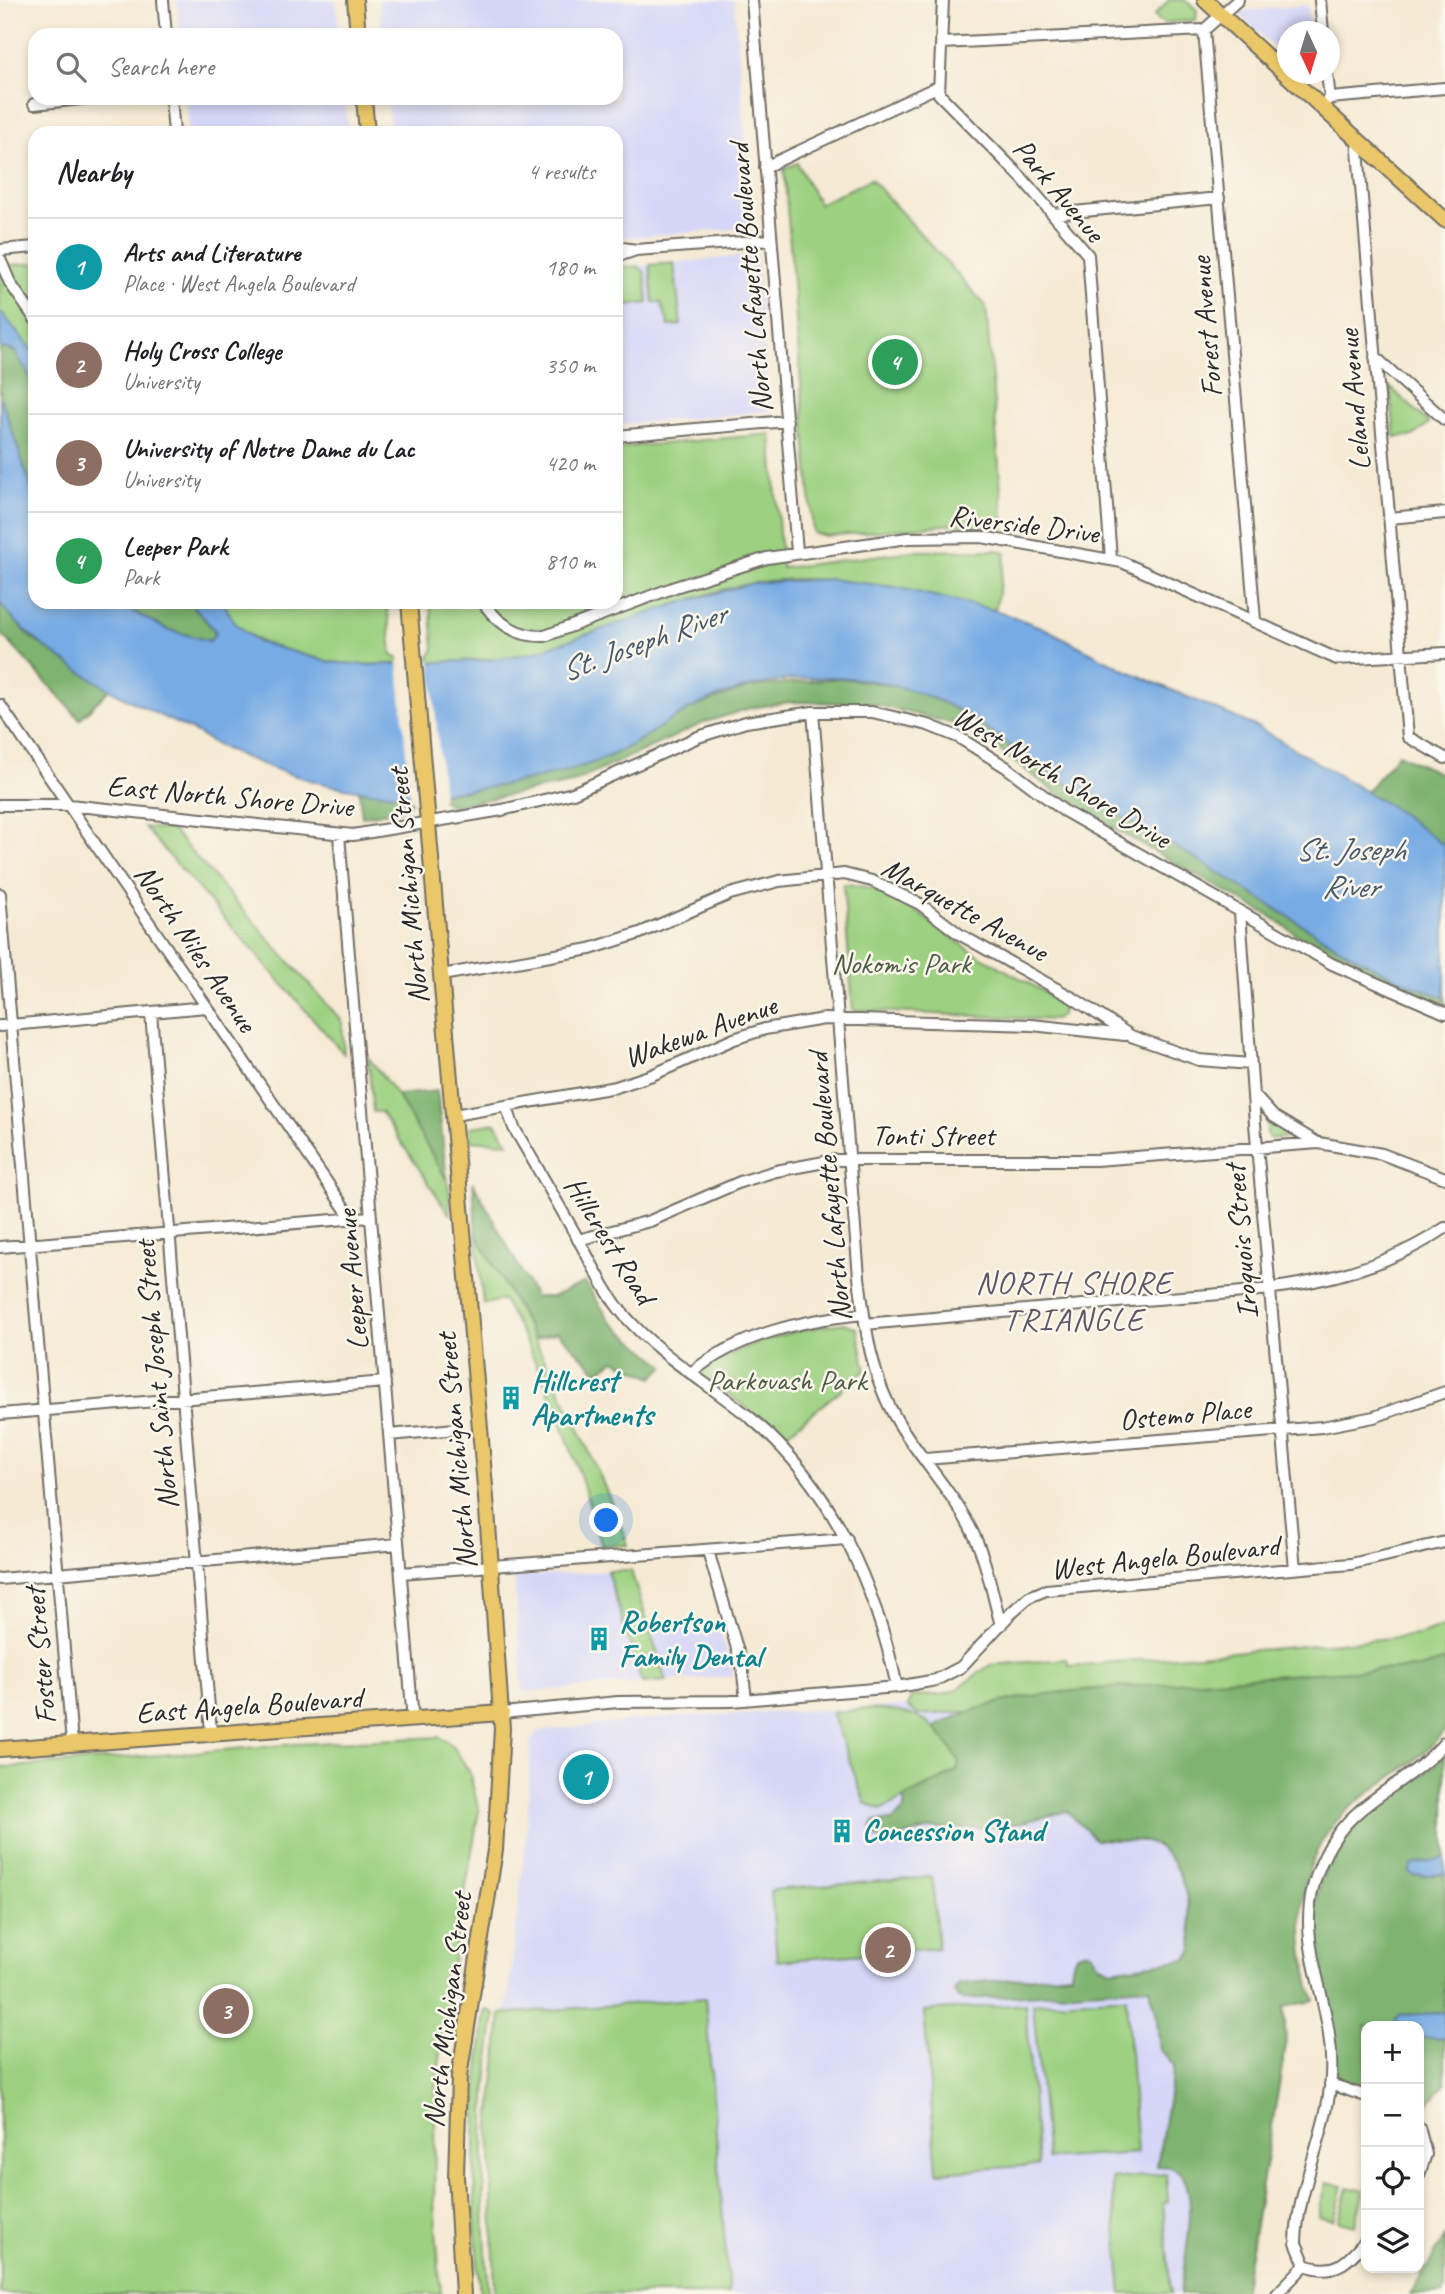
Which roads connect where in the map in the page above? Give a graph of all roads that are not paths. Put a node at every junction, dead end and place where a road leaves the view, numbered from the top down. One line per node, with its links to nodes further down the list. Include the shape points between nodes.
1 (163, 0): 10 (street)
2 (355, 0): 11 (main road)
3 (752, 0): 23 (street, North Lafayette Boulevard)
4 (943, 0): 13 (street)
5 (1205, 0): 8 (main road)
6 (1238, 0): 8 (street)
7 (1320, 0): 9 (street)
8 (1221, 15): 12 (street); 17 (main road)
9 (1322, 21)
10 (165, 28)
11 (357, 28)
12 (1204, 30): 13 (street); 24 (street, Forest Avenue)
13 (942, 43): 15 (street)
14 (1326, 84): 17 (street)
15 (939, 86): 23 (street); 25 (street, Park Avenue, via 939,94)
16 (1445, 88): 17 (street)
17 (1325, 103): 22 (main road)
18 (172, 105): 20 (street)
19 (365, 105): 21 (main road)
20 (173, 126)
21 (366, 126)
22 (1357, 139): 26 (main road); 35 (street, Leland Avenue)
23 (765, 167): 27 (street, North Lafayette Boulevard)
24 (1219, 198): 25 (street); 47 (street, Forest Avenue)
25 (1053, 214): 42 (street, Park Avenue, via 1088,255)
26 (1445, 220)
27 (771, 240): 31 (street); 37 (street, North Lafayette Boulevard)
28 (28, 248): 30 (street)
29 (623, 248): 31 (street)
30 (0, 250)
31 (636, 250): 32 (street)
32 (623, 255)
33 (0, 259): 34 (street)
34 (28, 309)
35 (1375, 357): 36 (street); 40 (street, Leland Avenue)
36 (1445, 420)
37 (787, 421): 38 (street); 41 (street, North Lafayette Boulevard)
38 (623, 435)
39 (1445, 513): 40 (street)
40 (1388, 518): 49 (street, Leland Avenue)
41 (796, 552): 42 (street, Riverside Drive, via 908,538 982,537); 43 (street, Riverside Drive, via 730,568)
42 (1111, 559): 47 (street, Riverside Drive)
43 (623, 607)
44 (410, 609): 55 (main road, North Michigan Street)
45 (491, 609): 46 (street, Riverside Drive, via 523,635 545,636)
46 (618, 609)
47 (1255, 620): 49 (street, Riverside Drive, via 1337,660)
48 (1445, 653): 49 (street, Riverside Drive)
49 (1401, 657): 52 (street, via 1408,737)
50 (0, 705): 54 (street, North Niles Avenue)
51 (813, 712): 55 (street, West North Shore Drive, via 711,733 573,793); 57 (street, North Lafayette Boulevard); 59 (street, West North Shore Drive, via 872,712 958,737 1064,811)
52 (1445, 758)
53 (0, 805): 54 (street, East North Shore Drive)
54 (69, 806): 56 (street, East North Shore Drive); 61 (street, North Niles Avenue)
55 (429, 823): 56 (street, East North Shore Drive); 60 (main road, North Michigan Street)
56 (339, 835): 75 (street, Leeper Avenue)
57 (826, 874): 60 (street, Marquette Avenue, via 730,894 590,949); 64 (street, North Lafayette Boulevard); 66 (street, Marquette Avenue, via 844,874 896,891 965,938)
58 (0, 894): 65 (street, Foster Street)
59 (1240, 912): 63 (street, West North Shore Drive, via 1361,979); 67 (street, Iroquois Street)
60 (442, 975): 70 (main road, North Michigan Street)
61 (206, 1007): 62 (street); 76 (street, North Niles Avenue)
62 (151, 1013): 65 (street); 78 (street, North Saint Joseph Street)
63 (1445, 1013)
64 (837, 1018): 66 (street, Wakewa Avenue, via 1032,1025); 69 (street, Wakewa Avenue, via 734,1039 616,1087); 73 (street, North Lafayette Boulevard)
65 (6, 1026): 80 (street, Foster Street)
66 (1131, 1036): 67 (street, Marquette Avenue, via 1199,1060)
67 (1251, 1064): 68 (street, Iroquois Street)
68 (1253, 1094): 71 (street, via 1273,1116); 72 (street, Iroquois Street)
69 (507, 1108): 70 (street, Wakewa Avenue); 79 (street, Hillcrest Road)
70 (454, 1115): 99 (main road, North Michigan Street)
71 (1319, 1143): 72 (street); 74 (street, via 1382,1154)
72 (1258, 1147): 73 (street, Tonti Street, via 1096,1160); 82 (street, Iroquois Street)
73 (849, 1159): 79 (street, Tonti Street, via 776,1171 640,1224); 83 (street, North Lafayette Boulevard)
74 (1445, 1178)
75 (370, 1217): 76 (street); 85 (street, Leeper Avenue)
76 (352, 1219): 78 (street)
77 (1445, 1228): 82 (street, via 1370,1268)
78 (169, 1233): 80 (street); 87 (street, North Saint Joseph Street)
79 (578, 1240): 84 (street, Hillcrest Road, via 622,1313 648,1341)
80 (30, 1244): 81 (street); 88 (street, Foster Street)
81 (0, 1247)
82 (1269, 1289): 83 (street); 91 (street, Iroquois Street)
83 (864, 1319): 84 (street, via 825,1318 779,1329 726,1350); 93 (street, North Lafayette Boulevard, via 875,1370 896,1418)
84 (691, 1373): 94 (street, Hillcrest Road, via 776,1441 822,1498)
85 (385, 1382): 87 (street); 92 (street, Leeper Avenue)
86 (1445, 1392): 91 (street, Ostemo Place, via 1374,1417)
87 (183, 1398): 88 (street); 98 (street, North Saint Joseph Street)
88 (44, 1410): 89 (street); 102 (street, Foster Street)
89 (0, 1414)
90 (456, 1429): 92 (street)
91 (1283, 1431): 93 (street, Ostemo Place); 100 (street, Iroquois Street)
92 (389, 1435): 96 (street, Leeper Avenue)
93 (925, 1460): 104 (street, North Lafayette Boulevard, via 950,1492 975,1537)
94 (847, 1539): 97 (street); 105 (street, Hillcrest Road, via 870,1593)
95 (1445, 1542): 100 (street, West Angela Boulevard, via 1359,1562)
96 (398, 1544): 98 (street); 101 (street, Leeper Avenue)
97 (708, 1551): 99 (street); 106 (street, via 741,1665)
98 (197, 1563): 102 (street); 109 (street, North Saint Joseph Street)
99 (492, 1566): 101 (street); 107 (main road, North Michigan Street)
100 (1295, 1569): 104 (street, West Angela Boulevard, via 1053,1589 1029,1597)
101 (401, 1573): 108 (street, Leeper Avenue)
102 (58, 1575): 103 (street); 111 (street, Foster Street)
103 (0, 1580)
104 (1000, 1625): 105 (street, West Angela Boulevard, via 970,1660 949,1675)
105 (897, 1687): 106 (street, West Angela Boulevard)
106 (746, 1700): 107 (street, West Angela Boulevard, via 618,1702)
107 (502, 1713): 108 (main road, East Angela Boulevard); 117 (main road, North Michigan Street, via 499,1818 459,2077 456,2176)
108 (413, 1721): 109 (main road, East Angela Boulevard)
109 (211, 1732): 111 (main road, East Angela Boulevard)
110 (1445, 1742): 113 (street, via 1425,1764 1347,1822 1330,1844 1315,1877 1308,1939 1329,2036)
111 (72, 1744): 112 (main road, East Angela Boulevard)
112 (0, 1749)
113 (1330, 2084): 114 (street); 116 (street, via 1296,2233)
114 (1361, 2094)
115 (1361, 2246): 116 (street, via 1336,2268)
116 (1306, 2265): 118 (street)
117 (463, 2294)
118 (1277, 2294)

